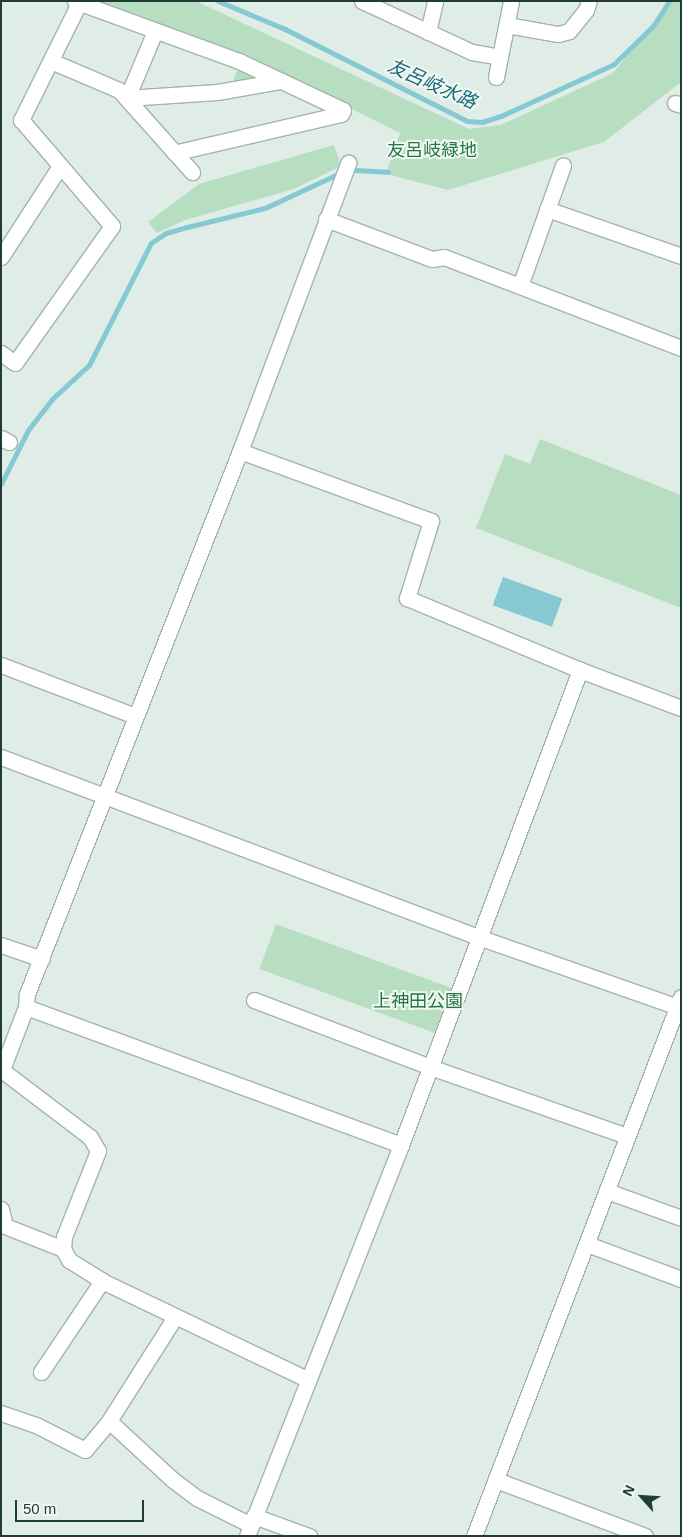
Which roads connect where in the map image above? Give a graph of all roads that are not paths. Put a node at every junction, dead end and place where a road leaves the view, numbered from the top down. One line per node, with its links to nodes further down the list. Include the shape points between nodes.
1 (362, 1): 8 (street)
2 (435, 1): 8 (street)
3 (511, 1): 6 (street)
4 (589, 1): 6 (street, via 569,31 558,34)
5 (77, 2): 7 (street); 10 (street)
6 (506, 25): 9 (street)
7 (155, 31): 12 (street, via 239,61); 13 (street)
8 (428, 32): 9 (street, via 472,52)
9 (500, 57): 11 (street)
10 (51, 60): 13 (street, via 119,90); 17 (street, via 21,120)
11 (496, 77)
12 (281, 81): 13 (street, via 217,92); 14 (street, via 343,110 341,114)
13 (126, 98): 14 (street)
14 (174, 153): 18 (street)
15 (348, 163): 20 (street)
16 (563, 165): 19 (street)
17 (60, 166): 22 (street); 25 (street, via 112,226 15,363)
18 (192, 172)
19 (547, 209): 21 (street); 23 (street)
20 (326, 219): 23 (street, via 432,259 444,257); 26 (street)
21 (681, 256)
22 (1, 257)
23 (520, 286): 24 (street)
24 (681, 348)
25 (1, 353)
26 (240, 451): 28 (street, via 431,521 407,598); 30 (street)
27 (1, 665): 30 (street)
28 (580, 670): 29 (street); 33 (street)
29 (681, 708)
30 (135, 716): 32 (street)
31 (1, 757): 32 (street)
32 (104, 796): 33 (street); 35 (street)
33 (478, 937): 37 (street); 39 (street)
34 (1, 944): 35 (street)
35 (42, 959): 38 (street, via 27,994)
36 (254, 1000): 39 (street)
37 (679, 1004): 41 (street)
38 (26, 1007): 40 (street); 42 (street)
39 (430, 1067): 41 (street); 42 (street)
40 (2, 1071): 47 (street, via 90,1137 98,1151 64,1237)
41 (628, 1136): 43 (street)
42 (401, 1145): 52 (street)
43 (607, 1191): 45 (street); 46 (street)
44 (1, 1209): 47 (street, via 5,1226)
45 (681, 1218)
46 (587, 1244): 48 (street); 55 (street)
47 (63, 1249): 49 (street, via 69,1260)
48 (680, 1276)
49 (102, 1281): 50 (street); 51 (street)
50 (175, 1317): 52 (street); 54 (street)
51 (41, 1372)
52 (307, 1379): 56 (street)
53 (1, 1413): 54 (street, via 36,1425 84,1450)
54 (109, 1421): 56 (street, via 197,1498)
55 (496, 1480): 58 (street); 59 (street)
56 (250, 1526): 57 (street)
57 (309, 1536)
58 (474, 1536)
59 (645, 1536)

